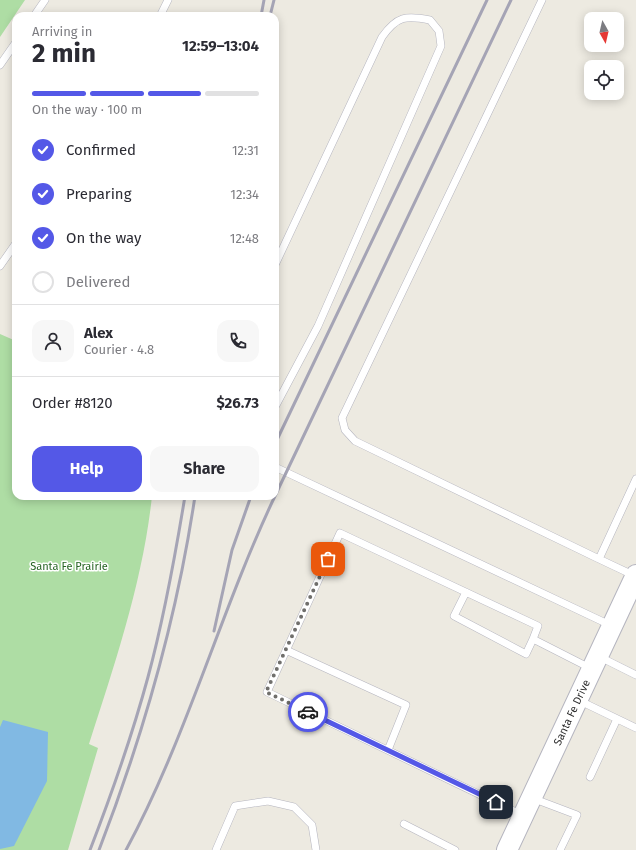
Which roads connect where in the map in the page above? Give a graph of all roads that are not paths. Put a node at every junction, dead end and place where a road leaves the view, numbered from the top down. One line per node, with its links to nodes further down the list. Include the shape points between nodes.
1 (45, 0): 4 (lane)
2 (168, 0): 5 (lane)
3 (542, 0): 14 (lane, via 342,418 345,430 355,442)
4 (37, 12)
5 (162, 12)
6 (12, 48): 7 (lane)
7 (0, 64)
8 (12, 249): 10 (lane)
9 (279, 256): 11 (lane, via 382,37 391,24 405,17 430,20 439,31 441,46 318,326)
10 (0, 266)
11 (279, 399)
12 (279, 469): 17 (lane)
13 (636, 479): 14 (lane)
14 (599, 559): 15 (lane)
15 (636, 576): 17 (street, Santa Fe Drive)
16 (466, 592): 18 (lane, via 538,626); 18 (lane, via 454,616 526,654); 19 (lane, via 340,533)
17 (612, 626): 20 (street, Santa Fe Drive)
18 (533, 639): 20 (lane)
19 (286, 650): 25 (lane, via 406,705); 25 (lane, via 266,692)
20 (595, 662): 21 (lane); 22 (street, Santa Fe Drive)
21 (635, 672)
22 (578, 700): 23 (lane); 27 (street, Santa Fe Drive)
23 (617, 719): 24 (lane); 26 (lane)
24 (636, 728)
25 (388, 750): 27 (lane)
26 (590, 777)
27 (528, 807): 32 (street, Santa Fe Drive); 33 (lane, via 577,815)
28 (404, 824): 31 (lane)
29 (216, 850): 30 (lane, via 235,806 268,801 294,807 312,825)
30 (316, 850)
31 (456, 850)
32 (507, 850)
33 (560, 850)

